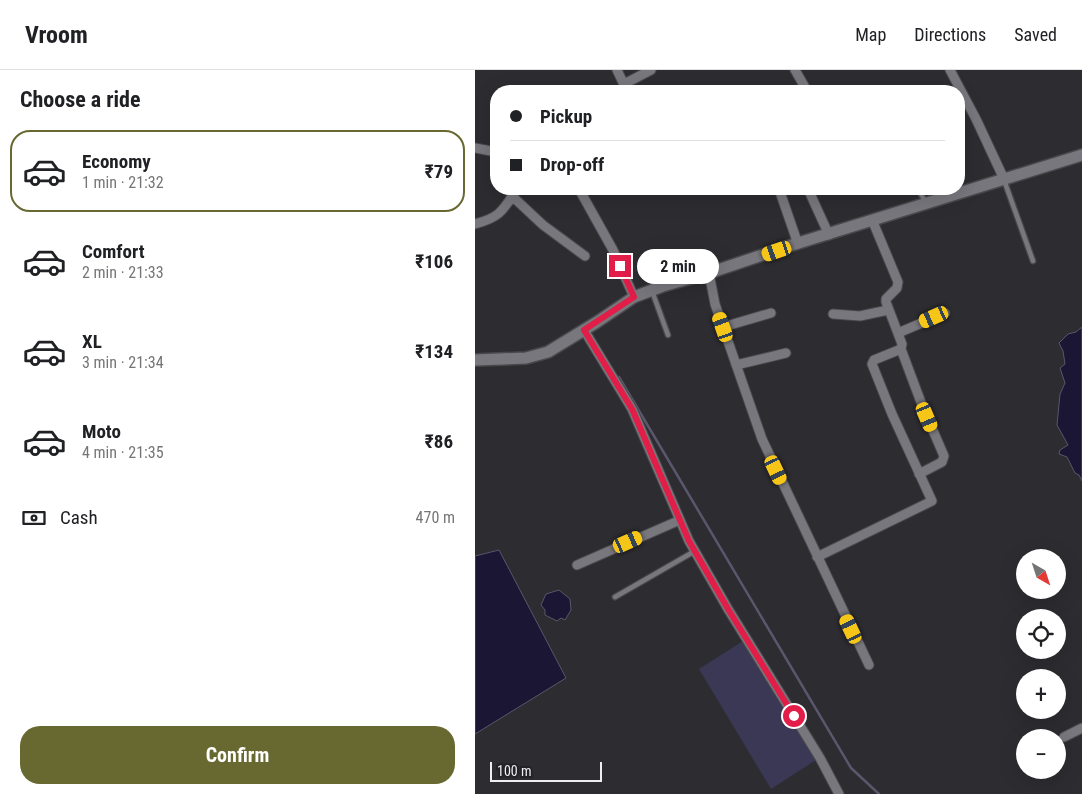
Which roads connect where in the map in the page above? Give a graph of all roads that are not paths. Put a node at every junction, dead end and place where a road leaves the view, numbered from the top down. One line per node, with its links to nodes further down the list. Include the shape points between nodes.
1 (617, 70): 5 (street)
2 (651, 70): 6 (street)
3 (795, 70): 7 (street)
4 (950, 70): 8 (street)
5 (624, 85)
6 (630, 85)
7 (804, 85)
8 (958, 85)
9 (965, 97): 13 (street)
10 (475, 148): 11 (street)
11 (490, 151)
12 (1082, 155): 13 (main road)
13 (1004, 179): 14 (main road); 28 (lane)
14 (965, 192)
15 (514, 195): 24 (street, via 496,217)
16 (517, 195): 27 (street, via 543,225)
17 (582, 195): 31 (street)
18 (781, 195): 26 (street)
19 (811, 195): 25 (street)
20 (922, 195): 22 (lane)
21 (955, 195): 22 (main road)
22 (927, 204): 23 (main road)
23 (873, 222): 25 (main road); 32 (street, via 897,282 897,288 886,299)
24 (475, 224)
25 (829, 235): 26 (main road)
26 (798, 244): 29 (main road)
27 (585, 256)
28 (1033, 261)
29 (709, 273): 30 (main road); 36 (street)
30 (652, 290): 31 (main road); 39 (lane)
31 (634, 297): 37 (main road)
32 (888, 310): 35 (street, via 861,316); 38 (street)
33 (771, 313): 36 (street)
34 (945, 313): 38 (street)
35 (833, 314)
36 (723, 327): 43 (street)
37 (584, 330): 42 (main road, via 548,352 526,358); 45 (street, via 632,409)
38 (898, 333): 40 (street)
39 (668, 334)
40 (901, 349): 44 (street, via 944,456 942,462); 44 (street, via 872,364)
41 (787, 353): 43 (street)
42 (475, 360)
43 (736, 365): 47 (street, via 762,439)
44 (919, 474): 47 (street, via 930,502)
45 (680, 520): 46 (street); 48 (street)
46 (695, 551): 49 (lane); 53 (street)
47 (817, 558): 50 (street)
48 (577, 565)
49 (615, 597)
50 (869, 665)
51 (1082, 728): 52 (street)
52 (1066, 736)
53 (839, 794)

